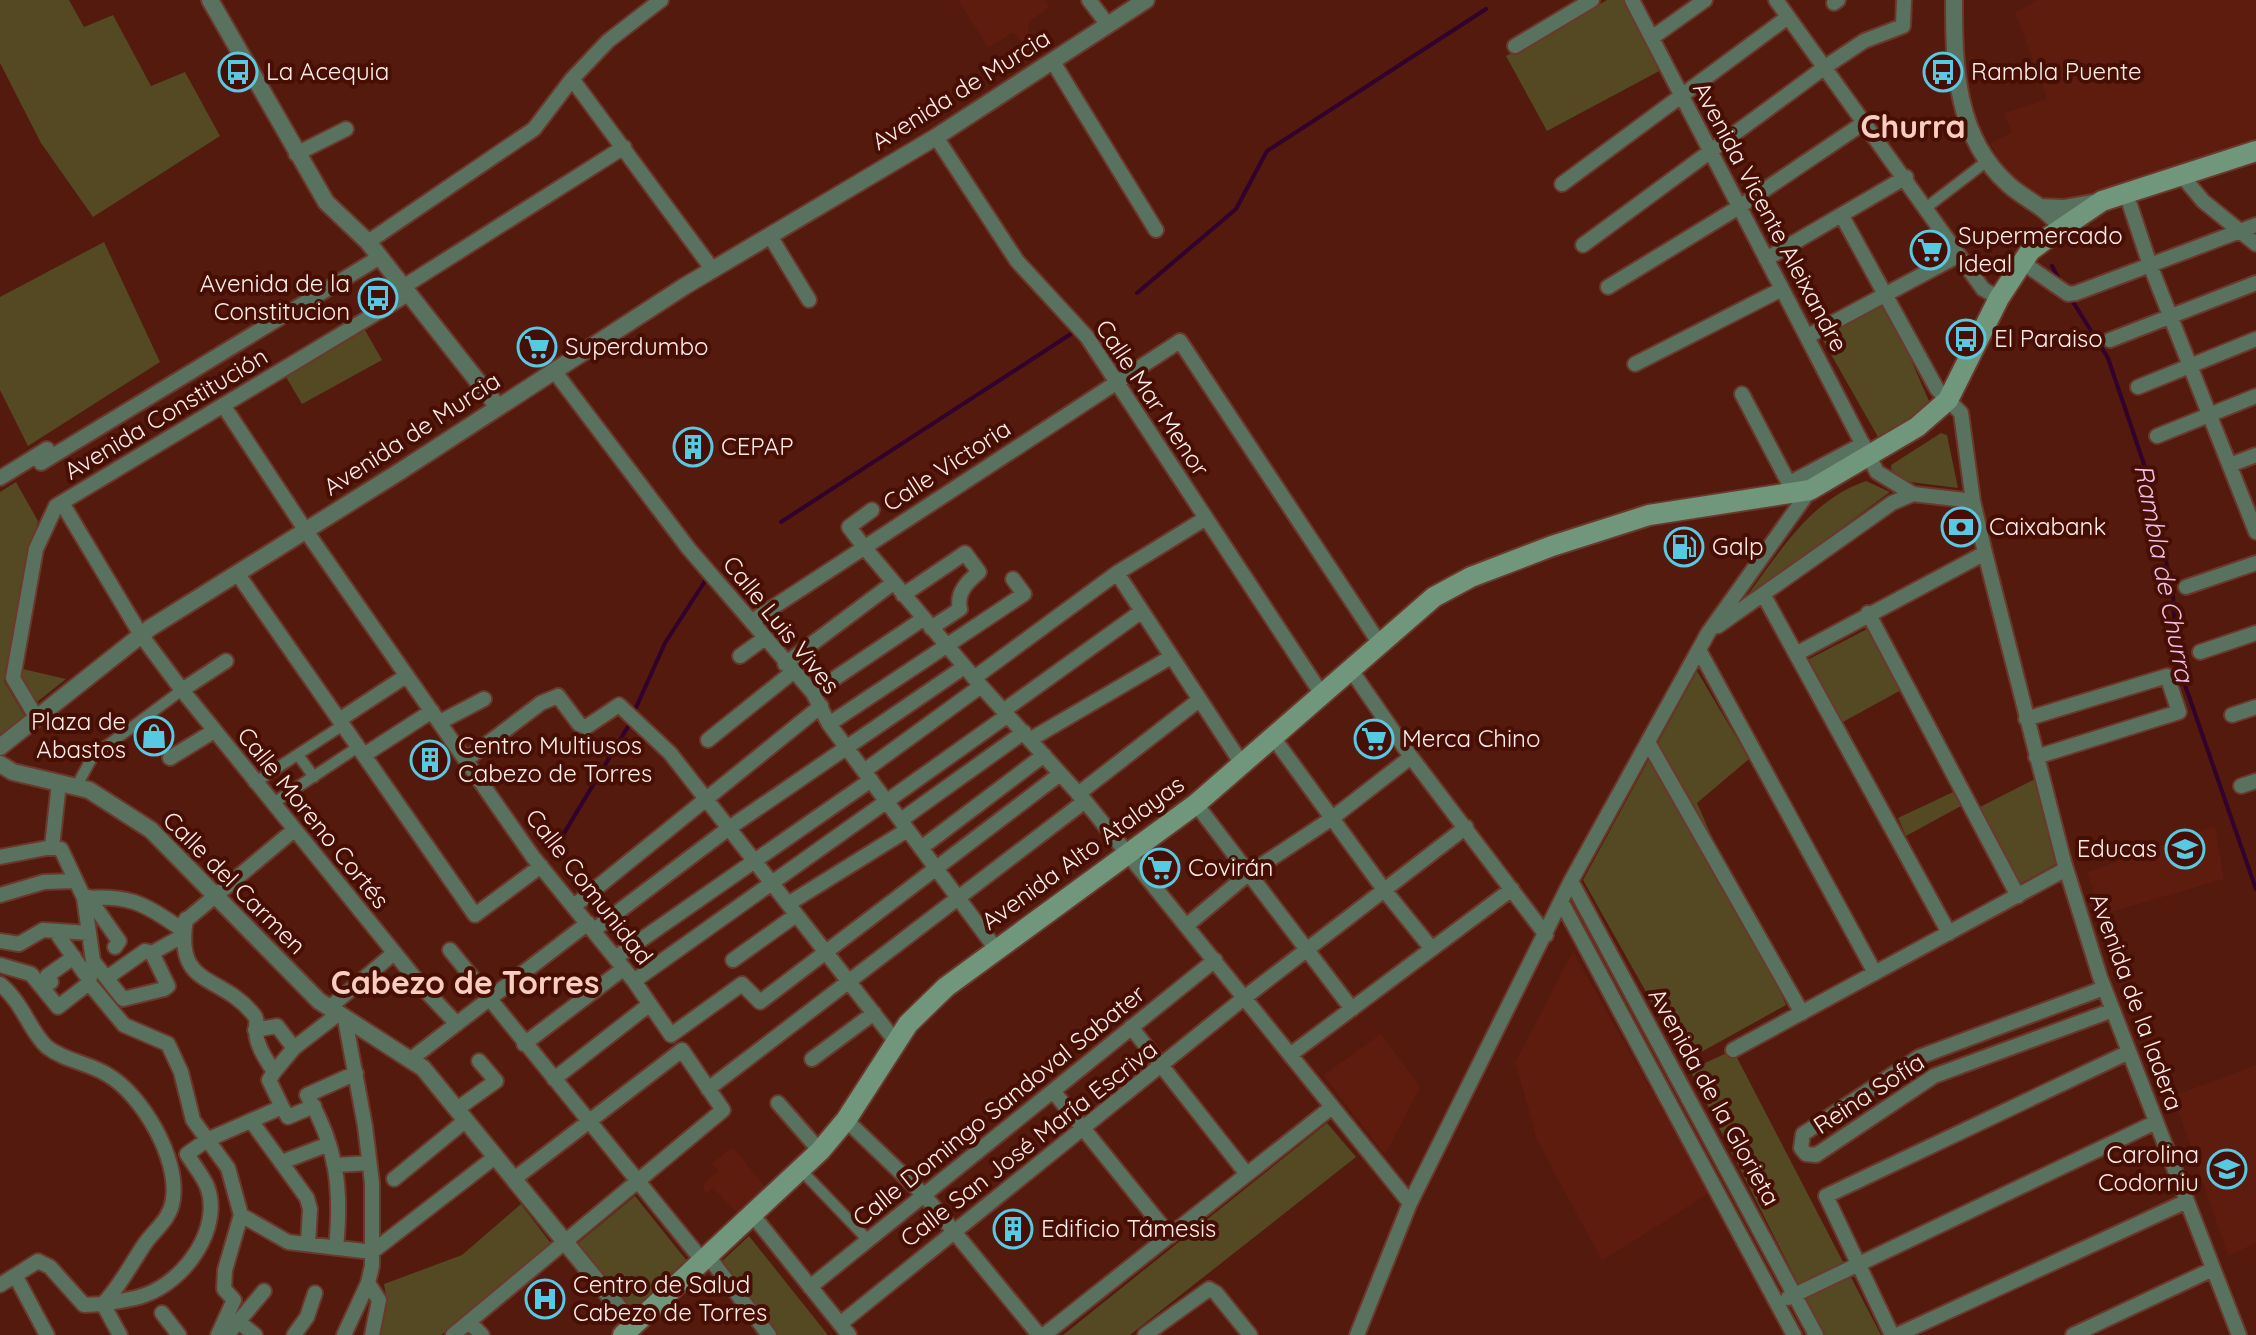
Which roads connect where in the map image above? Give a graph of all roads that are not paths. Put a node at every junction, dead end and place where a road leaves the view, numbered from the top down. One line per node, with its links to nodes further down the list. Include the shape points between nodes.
1 (210, 0): 25 (street)
2 (661, 0): 18 (street, via 608,41)
3 (1089, 0): 13 (street)
4 (1146, 0): 13 (street, Avenida de Murcia)
5 (1592, 0): 15 (street)
6 (1632, 0): 14 (street, Avenida Vicente Aleixandre)
7 (1705, 0): 11 (street)
8 (1776, 0): 12 (street)
9 (1904, 0): 17 (street, via 1903,26 1864,41)
10 (1954, 0): 27 (street, via 1955,84)
11 (1688, 5): 14 (street)
12 (1788, 17): 17 (street); 19 (street)
13 (1108, 25): 16 (street, Avenida de Murcia)
14 (1653, 37): 19 (street, Avenida Vicente Aleixandre)
15 (1515, 46)
16 (1053, 62): 22 (street, Avenida de Murcia); 40 (street)
17 (1825, 67): 20 (street); 26 (street)
18 (572, 79): 23 (street); 43 (street, via 534,129)
19 (1683, 96): 26 (street, Avenida Vicente Aleixandre); 31 (street)
20 (1865, 122): 29 (street); 35 (street)
21 (346, 129): 25 (street)
22 (936, 137): 42 (street, Avenida de Murcia); 67 (street, Calle Mar Menor, via 1017,261 1087,337)
23 (624, 147): 51 (street); 55 (street, Avenida Constitución)
24 (2256, 151): 30 (main road)
25 (296, 154): 43 (street, via 326,202)
26 (1711, 154): 35 (street, Avenida Vicente Aleixandre); 45 (street)
27 (1987, 161): 34 (street); 36 (street)
28 (2256, 163): 30 (main road)
29 (1906, 177): 36 (street); 37 (street)
30 (2187, 182): 32 (main road); 33 (main road); 41 (street)
31 (1562, 184)
32 (2102, 201): 34 (street); 38 (main road)
33 (2130, 205): 38 (main road); 50 (street)
34 (2039, 206): 38 (street)
35 (1739, 207): 49 (street, Avenida Vicente Aleixandre); 53 (street)
36 (1927, 207): 46 (street)
37 (1842, 216): 49 (street); 56 (street, Avenida de la ladera)
38 (2067, 224): 48 (main road)
39 (2256, 225): 41 (street)
40 (1156, 230)
41 (2240, 232): 44 (street); 50 (street)
42 (770, 236): 51 (street, Avenida de Murcia); 58 (street)
43 (368, 242): 47 (street)
44 (2256, 244)
45 (1583, 245)
46 (1959, 255): 56 (street); 57 (street, via 1983,289)
47 (380, 257): 55 (street); 78 (street)
48 (2026, 257): 50 (street, via 2068,294); 57 (main road)
49 (1766, 259): 54 (street, Avenida Vicente Aleixandre)
50 (2150, 265): 59 (street)
51 (713, 270): 66 (street, Avenida de Murcia)
52 (2256, 283): 59 (street)
53 (1608, 287)
54 (1782, 289): 61 (street, Avenida Vicente Aleixandre); 64 (street)
55 (405, 290): 72 (street, Avenida Constitución); 73 (street)
56 (1886, 294): 61 (street); 71 (street, Avenida de la ladera)
57 (1999, 298): 71 (main road)
58 (809, 300)
59 (2172, 315): 63 (street); 65 (street)
60 (263, 318): 80 (street)
61 (1808, 336): 76 (street, Avenida Vicente Aleixandre)
62 (2256, 339): 65 (street)
63 (2110, 340)
64 (1635, 364)
65 (2191, 366): 68 (street); 74 (street)
66 (555, 372): 73 (street, Avenida de Murcia); 102 (street, Calle Luis Vives, via 689,549)
67 (1117, 382): 88 (street, Calle Mar Menor); 91 (street, Calle Victoria); 108 (street, Calle Victoria, via 1180,341)
68 (2138, 387)
69 (1742, 394): 82 (street)
70 (2256, 396): 74 (street)
71 (1948, 400): 76 (main road, via 1928,419); 85 (street, Avenida de la ladera, via 1961,413)
72 (223, 405): 86 (street, Avenida Constitución); 89 (street, Calle Comunidad)
73 (498, 407): 89 (street, Avenida de Murcia)
74 (2210, 414): 75 (street); 79 (street)
75 (2157, 436)
76 (1865, 450): 82 (main road); 84 (street, Avenida Vicente Aleixandre, via 1877,472)
77 (2256, 455): 79 (street)
78 (41, 463)
79 (2230, 465): 83 (street)
80 (0, 478)
81 (2256, 484): 83 (street)
82 (1798, 489): 104 (street); 108 (main road, Avenida Alto Atalayas, via 1649,515 1552,546 1434,597)
83 (2240, 491): 90 (street)
84 (1913, 494): 85 (street); 99 (street, via 1892,503)
85 (1973, 501): 92 (street, Avenida de la ladera)
86 (62, 503): 106 (street, Calle Moreno Cortés); 129 (street, Avenida Constitución, via 36,549 13,678)
87 (872, 510): 91 (street, via 849,527)
88 (1206, 518): 95 (street); 121 (street, Calle Mar Menor)
89 (306, 531): 94 (street, Avenida de Murcia); 118 (street, Calle Comunidad)
90 (2256, 532)
91 (864, 547): 98 (street); 102 (street, Calle Victoria)
92 (1985, 553): 101 (street); 130 (street, Avenida de la ladera)
93 (2256, 563): 97 (street)
94 (237, 573): 106 (street, Avenida de Murcia); 131 (street)
95 (1117, 573): 100 (street); 119 (street)
96 (1013, 579): 109 (street, via 1024,594)
97 (2186, 587)
98 (898, 589): 103 (street); 103 (street, via 965,553 979,572 965,583 960,609); 116 (street)
99 (1763, 594): 104 (street); 112 (street)
100 (1142, 611): 114 (street); 126 (street)
101 (1868, 613): 112 (street); 183 (street)
102 (752, 621): 107 (street, Calle Luis Vives)
103 (927, 624): 109 (street); 123 (street)
104 (1708, 633): 110 (street)
105 (2256, 633): 111 (street)
106 (141, 635): 120 (street, Calle Moreno Cortés); 129 (street, Avenida de Murcia)
107 (765, 638): 113 (street); 116 (street, Calle Luis Vives)
108 (1380, 644): 117 (main road, Avenida Alto Atalayas)
109 (948, 648): 119 (street); 132 (street)
110 (1699, 650): 137 (street); 211 (street)
111 (2200, 652)
112 (1796, 654): 194 (street)
113 (740, 656)
114 (1171, 657): 124 (street); 134 (street)
115 (226, 661): 120 (street)
116 (789, 668): 123 (street, Calle Luis Vives); 136 (street)
117 (1351, 670): 121 (main road, Avenida Alto Atalayas); 143 (street)
118 (406, 676): 128 (street, Calle Comunidad); 131 (street)
119 (973, 677): 126 (street); 140 (street); 150 (street)
120 (182, 690): 133 (street, Calle Moreno Cortés); 156 (street, via 93,756)
121 (1321, 693): 135 (main road, Avenida Alto Atalayas)
122 (484, 699): 128 (street)
123 (817, 700): 132 (street, Calle Luis Vives); 158 (street)
124 (1199, 700): 148 (street); 157 (street)
125 (2256, 707): 127 (street)
126 (1006, 713): 134 (street); 159 (street)
127 (2232, 715)
128 (436, 716): 138 (street); 146 (street, Calle Comunidad)
129 (36, 717): 139 (street, Avenida de Murcia)
130 (2026, 719): 144 (street, Avenida de la ladera); 144 (street, via 2167,676 2179,712)
131 (341, 723): 138 (street); 141 (street)
132 (829, 724): 140 (street, Calle Luis Vives)
133 (214, 731): 145 (street); 154 (street, Calle Moreno Cortés)
134 (1027, 735): 142 (street); 163 (street)
135 (1273, 737): 148 (main road, Avenida Alto Atalayas); 162 (street)
136 (708, 740)
137 (1648, 742): 177 (street); 224 (street)
138 (358, 744): 151 (street); 172 (street, via 467,894 475,915)
139 (0, 747)
140 (847, 748): 150 (street, Calle Luis Vives); 165 (street)
141 (298, 755): 151 (street); 154 (street)
142 (1044, 755): 149 (street); 168 (street)
143 (1411, 757): 162 (street); 164 (street)
144 (2036, 757): 174 (street, Avenida de la ladera)
145 (170, 758)
146 (467, 759): 158 (street, via 558,696 586,727 619,705 670,753); 172 (street, Calle Comunidad, via 525,852)
147 (0, 764): 153 (street, Calle del Carmen)
148 (1242, 764): 161 (main road, Avenida Alto Atalayas)
149 (1060, 774): 157 (street); 173 (street)
150 (867, 776): 159 (street, Calle Luis Vives); 171 (street)
151 (314, 777): 160 (street)
152 (2256, 781): 155 (street)
153 (59, 783): 156 (street, Calle del Carmen); 167 (street)
154 (254, 783): 160 (street, Calle Moreno Cortés)
155 (2241, 786)
156 (76, 787): 182 (street, Calle del Carmen, via 151,830)
157 (1081, 798): 169 (street); 185 (street)
158 (708, 800): 165 (street); 187 (street)
159 (887, 802): 163 (street, Calle Luis Vives); 178 (street)
160 (272, 804): 166 (street, Calle Moreno Cortés)
161 (1196, 804): 169 (main road, Avenida Alto Atalayas); 175 (street)
162 (1331, 819): 175 (street); 180 (street)
163 (904, 825): 168 (street, Calle Luis Vives); 188 (street)
164 (1466, 827): 179 (street); 180 (street, Calle San José María Escriva)
165 (729, 828): 171 (street); 189 (street)
166 (294, 830): 182 (street); 204 (street, Calle Moreno Cortés)
167 (52, 847): 170 (street); 176 (street, via 61,849)
168 (921, 848): 173 (street, Calle Luis Vives)
169 (1124, 854): 190 (street); 198 (main road, Avenida Alto Atalayas)
170 (0, 857)
171 (756, 863): 178 (street); 208 (street)
172 (541, 866): 187 (street, Calle Comunidad)
173 (936, 868): 185 (street, Calle Luis Vives); 202 (street)
174 (2066, 869): 183 (street); 217 (street, Avenida de la ladera)
175 (1248, 874): 190 (street); 201 (street)
176 (75, 881): 181 (street, via 44,882); 184 (street)
177 (1571, 881): 186 (street); 287 (street, Avenida de la Glorieta)
178 (772, 883): 188 (street); 213 (street)
179 (1512, 889): 195 (street); 199 (street)
180 (1385, 891): 199 (street); 201 (street, Calle San José María Escriva)
181 (0, 895)
182 (214, 895): 191 (street); 225 (street, Calle del Carmen)
183 (2018, 896): 194 (street)
184 (86, 898): 191 (street, via 115,896 145,903); 193 (street); 197 (street, via 119,941)
185 (959, 900): 198 (street, Calle Luis Vives); 215 (street)
186 (1562, 903): 195 (street); 288 (street, Avenida de la Glorieta)
187 (574, 906): 189 (street, Calle Comunidad)
188 (792, 909): 202 (street); 206 (street)
189 (591, 926): 208 (street, Calle Comunidad); 218 (street)
190 (1186, 926): 207 (street)
191 (183, 927): 203 (street); 228 (street, via 186,964 222,991 236,994 257,1019)
192 (56, 932): 193 (street); 196 (street, via 43,930 19,944); 205 (street)
193 (89, 933): 210 (street)
194 (1949, 933): 211 (street)
195 (1546, 935): 268 (street)
196 (0, 941)
197 (115, 947)
198 (996, 949): 229 (main road, Avenida Alto Atalayas, via 946,987)
199 (1432, 949): 221 (street)
200 (450, 950): 218 (street)
201 (1307, 950): 219 (street, Calle San José María Escriva); 221 (street)
202 (825, 952): 215 (street); 220 (street, Calle Comunidad, via 760,1002 742,984 671,1035)
203 (152, 953): 212 (street, via 145,951); 212 (street, via 168,986 164,989 123,999)
204 (394, 953): 225 (street); 226 (street, Calle Moreno Cortés)
205 (74, 957): 210 (street); 214 (street, via 47,976)
206 (733, 960)
207 (1215, 960): 219 (street); 227 (street, Calle Domingo Sandoval Sabater)
208 (619, 963): 213 (street, Calle Comunidad); 230 (street)
209 (0, 965): 210 (street, via 31,974 58,1007)
210 (90, 972): 212 (street); 254 (street, via 124,1025 168,1044 193,1120)
211 (1875, 973): 224 (street)
212 (108, 977)
213 (634, 981): 220 (street, Calle Comunidad)
214 (51, 982)
215 (849, 982): 223 (street); 242 (street)
216 (0, 984): 289 (street, via 17,998 46,1046 107,1074 137,1097 156,1129 170,1171 173,1199 163,1225)
217 (2104, 988): 222 (street, Avenida de la ladera); 222 (street, Reina Sofía, via 1919,1057 1803,1134 1801,1148 1816,1155 1934,1076)
218 (490, 997): 226 (street); 230 (street)
219 (1244, 998): 234 (street); 238 (street, Calle San José María Escriva)
220 (650, 1004): 241 (street)
221 (1352, 1009): 234 (street)
222 (2113, 1010): 233 (street, Avenida de la ladera)
223 (874, 1013): 229 (street); 236 (street)
224 (1802, 1013): 232 (street)
225 (337, 1014): 231 (street); 235 (street, Calle del Carmen); 240 (street)
226 (457, 1024): 235 (street)
227 (1131, 1027): 238 (street); 243 (street, Calle Domingo Sandoval Sabater)
228 (255, 1030): 231 (street, via 277,1026); 239 (street)
229 (896, 1042): 249 (main road, Avenida Alto Atalayas)
230 (524, 1044): 241 (street)
231 (294, 1048): 239 (street)
232 (1733, 1050)
233 (2129, 1052): 252 (street, Avenida de la ladera); 279 (street, via 1826,1196)
234 (1290, 1055): 247 (street)
235 (411, 1059): 248 (street, Calle del Carmen)
236 (812, 1059)
237 (479, 1061): 248 (street, via 496,1081)
238 (1162, 1066): 253 (street, Calle San José María Escriva); 262 (street)
239 (274, 1072): 246 (street, via 269,1080)
240 (356, 1073): 245 (street, via 307,1095); 259 (street)
241 (554, 1079): 250 (street)
242 (708, 1089): 250 (street, via 682,1050); 265 (street, via 723,1110)
243 (1053, 1091): 253 (street); 266 (street, Calle Domingo Sandoval Sabater)
244 (778, 1103): 256 (street)
245 (314, 1106): 246 (street, via 288,1117); 255 (street)
246 (282, 1107): 251 (street)
247 (1332, 1107): 262 (street); 268 (street)
248 (462, 1115): 257 (street, Calle del Carmen); 263 (street)
249 (846, 1120): 256 (main road, Avenida Alto Atalayas); 266 (street)
250 (590, 1121): 264 (street); 265 (street)
251 (252, 1122): 254 (street); 258 (street)
252 (2156, 1122): 267 (street, Avenida de la ladera); 279 (street)
253 (1083, 1129): 271 (street, Calle San José María Escriva); 272 (street)
254 (207, 1140): 270 (street, via 228,1168); 289 (street, via 187,1154 207,1186 212,1213 190,1262 147,1295)
255 (329, 1144): 258 (street); 260 (street)
256 (820, 1151): 261 (main road, Avenida Alto Atalayas)
257 (495, 1157): 264 (street, Calle del Carmen); 277 (street)
258 (282, 1162): 274 (street, via 307,1198)
259 (369, 1163): 260 (street); 277 (street)
260 (337, 1165): 276 (street)
261 (800, 1169): 269 (main road, Avenida Alto Atalayas); 273 (street)
262 (1246, 1173): 272 (street)
263 (394, 1179)
264 (514, 1179): 275 (street, Calle del Carmen)
265 (638, 1183): 275 (street); 278 (street)
266 (924, 1195): 271 (street); 273 (street, Calle Domingo Sandoval Sabater)
267 (2187, 1201): 280 (street, Avenida de la ladera); 313 (street)
268 (1410, 1203): 310 (street)
269 (751, 1213): 278 (main road, Avenida Alto Atalayas); 284 (street)
270 (241, 1215): 274 (street, via 288,1242); 299 (street, via 225,1270 224,1289 234,1300)
271 (954, 1230): 293 (street, Calle San José María Escriva); 307 (street)
272 (1170, 1236): 307 (street)
273 (868, 1240): 284 (street, Calle Domingo Sandoval Sabater)
274 (308, 1244): 276 (street)
275 (567, 1244): 292 (street); 294 (street, Calle del Carmen)
276 (336, 1248): 277 (street)
277 (372, 1252): 282 (street)
278 (704, 1258): 294 (main road, Avenida Alto Atalayas); 295 (street)
279 (1857, 1265): 287 (street); 313 (street)
280 (2213, 1269): 314 (street); 315 (street, Avenida de la ladera)
281 (16, 1277): 283 (street); 289 (street, via 38,1261 84,1305); 296 (street)
282 (368, 1283): 303 (street); 304 (street, via 379,1300)
283 (0, 1285)
284 (810, 1287): 293 (street)
285 (264, 1291): 291 (street)
286 (315, 1293): 302 (street)
287 (1797, 1294): 288 (street); 312 (street, Avenida de la Glorieta)
288 (1779, 1303): 311 (street, Avenida de la Glorieta)
289 (103, 1304): 297 (street)
290 (162, 1313): 298 (street)
291 (238, 1321): 300 (street); 301 (street)
292 (469, 1322): 305 (street); 306 (street)
293 (844, 1329)
294 (629, 1331)
295 (763, 1333)
296 (47, 1335)
297 (120, 1335)
298 (179, 1335)
299 (218, 1335)
300 (227, 1335)
301 (255, 1335)
302 (294, 1335)
303 (344, 1335)
304 (372, 1335)
305 (453, 1335)
306 (482, 1335)
307 (1042, 1335)
308 (1145, 1335): 309 (street, via 1209,1289)
309 (1250, 1335)
310 (1357, 1335)
311 (1794, 1335)
312 (1816, 1335)
313 (1894, 1335)
314 (2073, 1335)
315 (2239, 1335)

